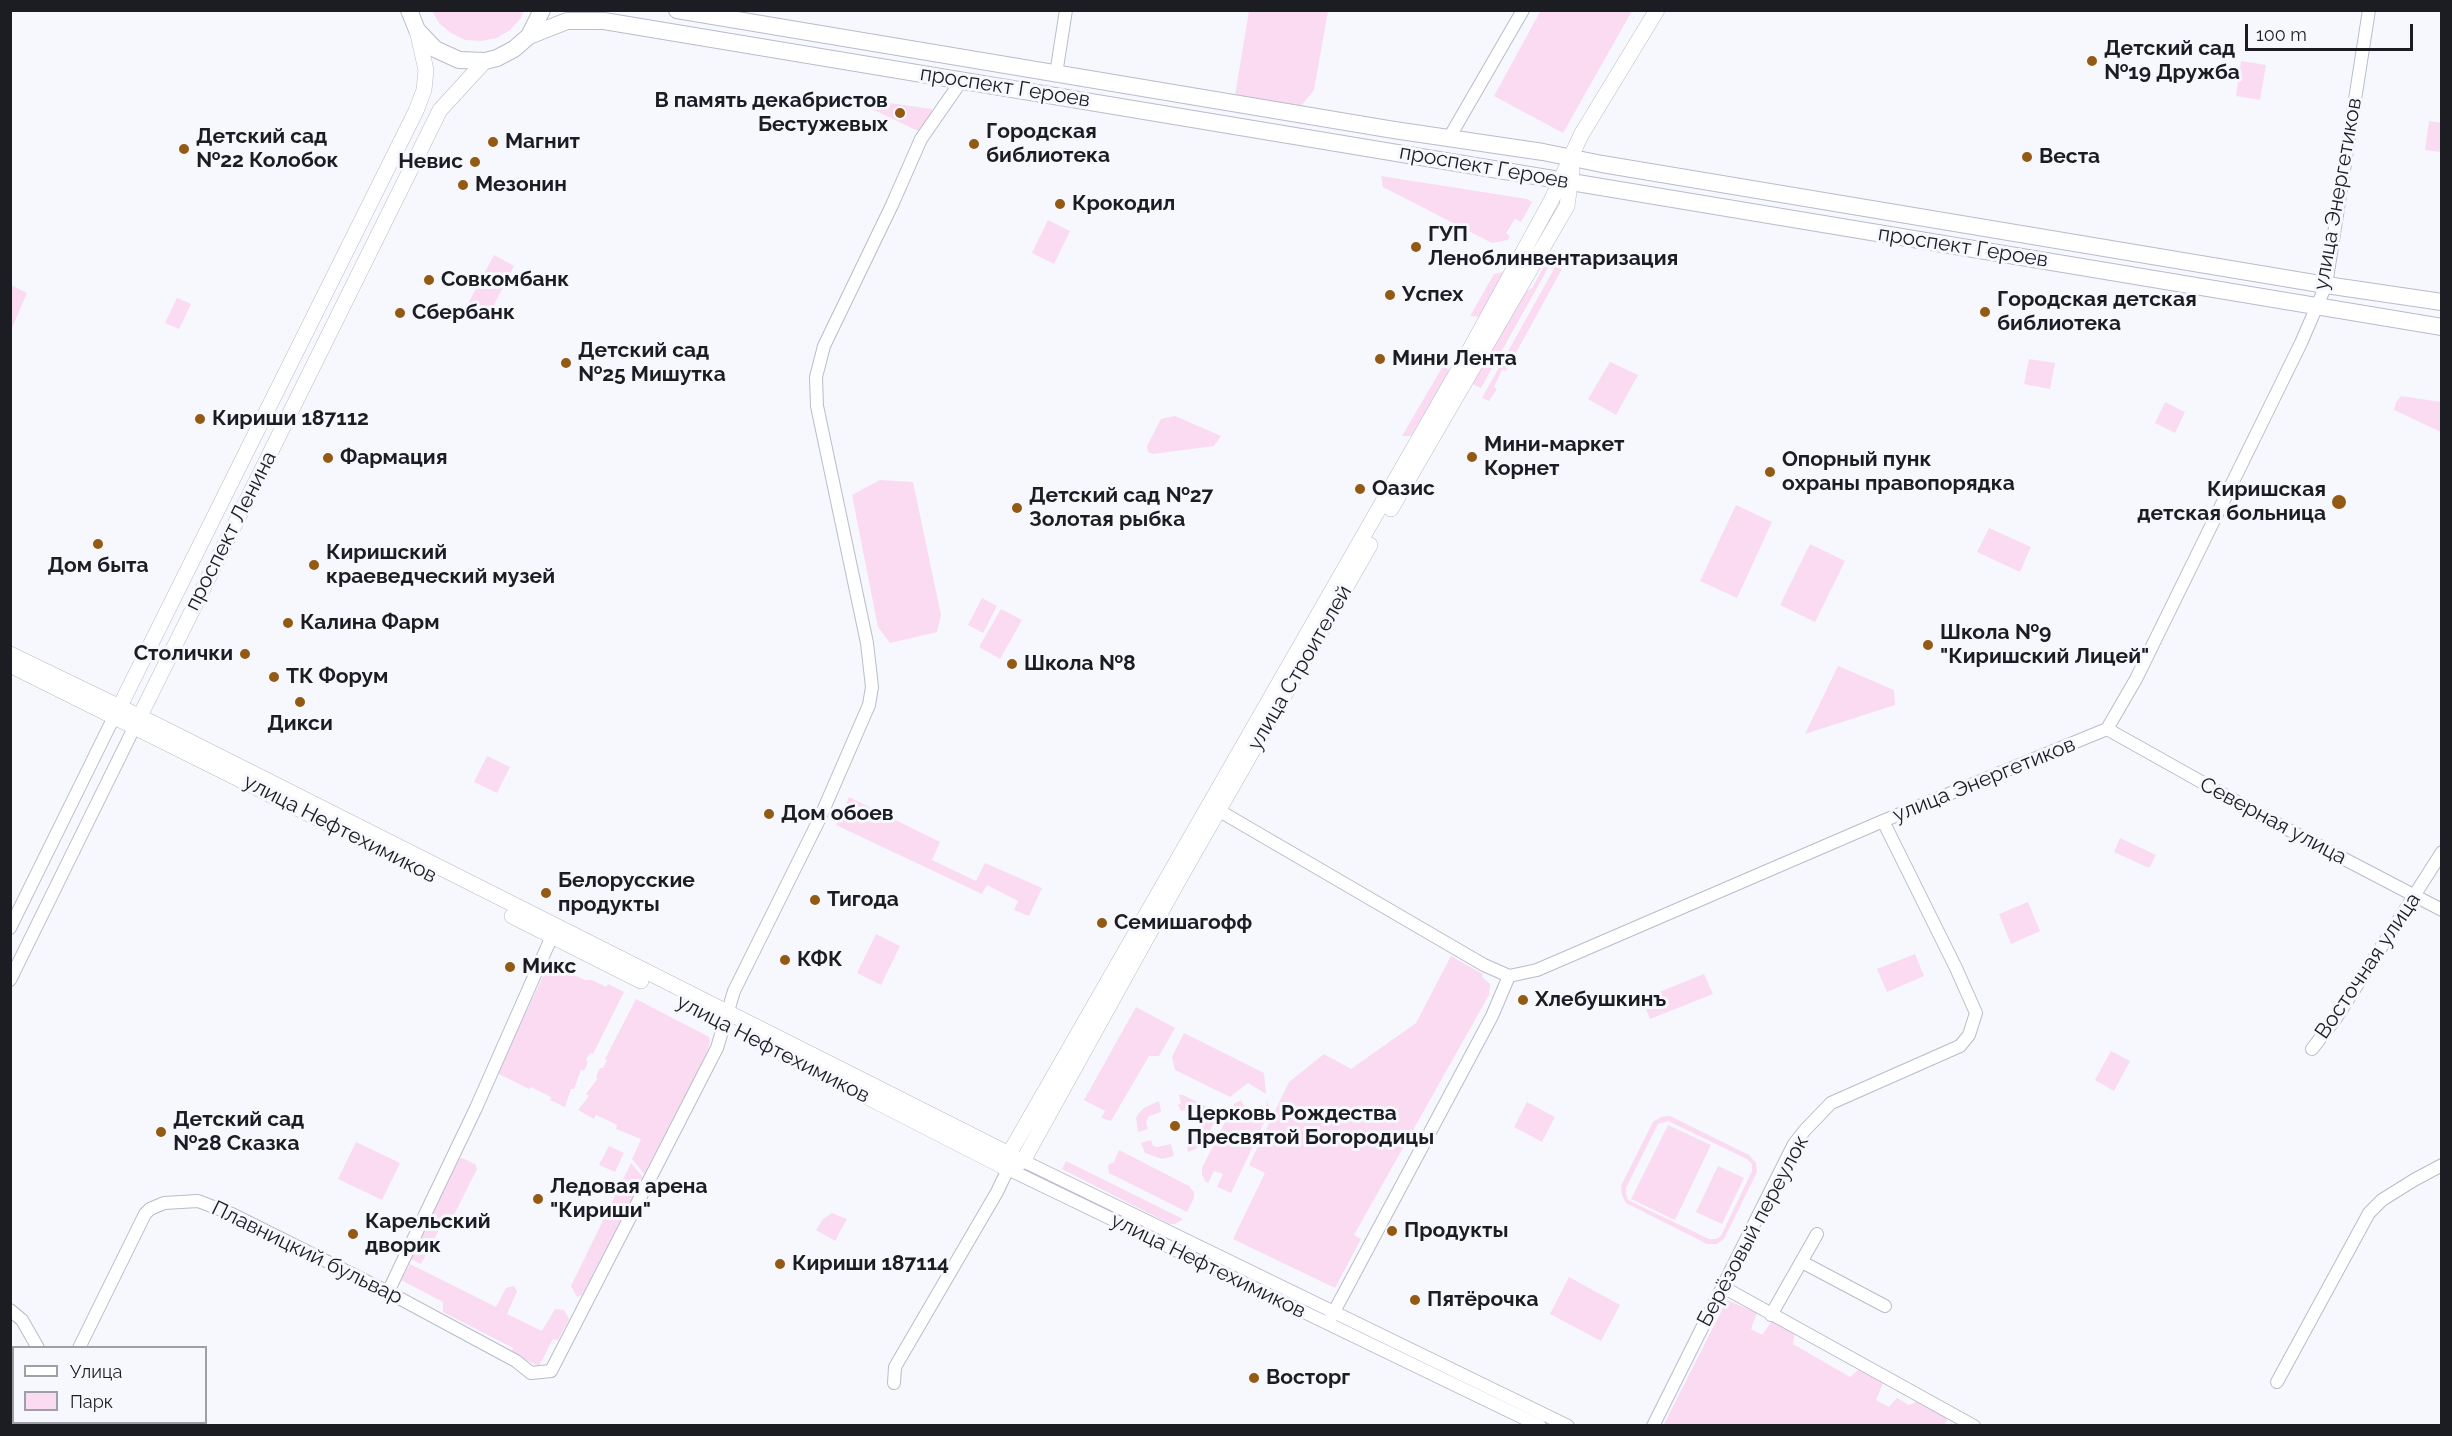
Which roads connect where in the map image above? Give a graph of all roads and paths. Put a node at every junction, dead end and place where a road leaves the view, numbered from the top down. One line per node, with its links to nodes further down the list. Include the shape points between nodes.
1 (410, 10): 8 (main road)
2 (542, 10): 9 (main road)
3 (677, 10): 11 (main road, проспект Героев)
4 (1066, 10): 11 (street)
5 (1523, 10): 13 (street)
6 (1657, 10): 14 (street, улица Строителей, via 1581,135)
7 (2369, 10): 16 (street, улица Энергетиков)
8 (417, 30): 10 (main road, via 435,49 459,60); 22 (street, проспект Ленина, via 426,70 416,111)
9 (529, 36): 10 (main road, проспект Героев, via 514,49); 12 (main road, проспект Героев, via 567,21 604,21)
10 (485, 61): 23 (street, проспект Ленина, via 440,110)
11 (1056, 74): 13 (main road, проспект Героев)
12 (962, 80): 15 (main road, проспект Героев); 34 (street, via 921,140 819,358 817,406 867,643 872,687 869,705 819,820 734,991)
13 (1449, 138): 14 (main road, проспект Героев)
14 (1573, 158): 15 (street, улица Строителей); 16 (main road, проспект Героев)
15 (1565, 181): 18 (main road, проспект Героев); 25 (street, улица Строителей)
16 (2325, 285): 17 (main road, проспект Героев); 18 (street, улица Энергетиков)
17 (2442, 302)
18 (2317, 306): 19 (main road, проспект Героев); 24 (street, улица Энергетиков, via 2136,679)
19 (2442, 327)
20 (10, 654): 22 (street)
21 (10, 665): 22 (street)
22 (117, 712): 23 (street); 30 (street, проспект Ленина)
23 (137, 721): 31 (street, улица Нефтехимиков); 33 (street, проспект Ленина); 34 (street)
24 (2107, 729): 26 (street, улица Энергетиков); 28 (street, Северная улица)
25 (1214, 807): 32 (street); 36 (street, улица Строителей); 37 (street, улица Строителей)
26 (1882, 821): 32 (street, улица Энергетиков, via 1538,970); 41 (street, Берёзовый переулок, via 1976,1013 1969,1035 1960,1046 1832,1103 1804,1130)
27 (2442, 852): 28 (street, Восточная улица)
28 (2415, 895): 29 (street, Северная улица); 35 (street, Восточная улица)
29 (2442, 910)
30 (10, 928)
31 (552, 936): 34 (street, улица Нефтехимиков); 42 (street)
32 (1509, 976): 46 (street, via 1492,1016)
33 (10, 980)
34 (725, 1018): 37 (street, улица Нефтехимиков); 42 (street, Плавницкий бульвар, via 717,1048 551,1371 531,1373)
35 (2312, 1049)
36 (1023, 1161): 37 (street); 46 (street)
37 (1008, 1162): 46 (street, улица Нефтехимиков); 50 (street, улица Строителей, via 997,1192 895,1367)
38 (2442, 1166): 49 (street, via 2382,1200 2370,1213)
39 (1817, 1234): 40 (street)
40 (1802, 1262): 43 (street); 45 (street)
41 (1723, 1287): 45 (street); 53 (street, Берёзовый переулок)
42 (388, 1292): 48 (street, Плавницкий бульвар, via 232,1214 198,1201 164,1203 150,1209 140,1223)
43 (1885, 1306)
44 (10, 1310): 47 (street, via 22,1320)
45 (1771, 1315): 54 (street)
46 (1330, 1318): 51 (street, улица Нефтехимиков); 52 (street)
47 (37, 1346)
48 (79, 1346)
49 (2277, 1382)
50 (894, 1383)
51 (1540, 1425)
52 (1568, 1425)
53 (1653, 1425)
54 (1974, 1425)

